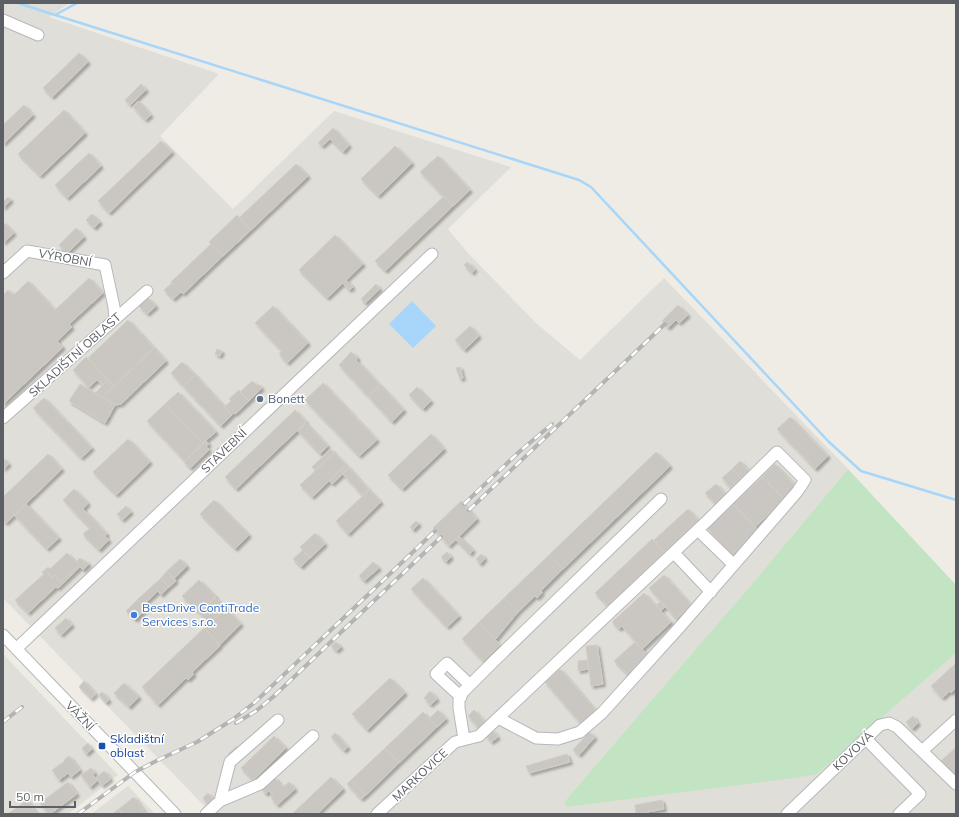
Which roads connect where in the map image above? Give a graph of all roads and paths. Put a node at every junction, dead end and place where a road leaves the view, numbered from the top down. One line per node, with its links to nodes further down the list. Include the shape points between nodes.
1 (3, 20): 2 (street)
2 (38, 35)
3 (432, 254): 14 (street, STAVEBNÍ)
4 (3, 273): 6 (street, VÝROBNÍ, via 26,251 105,265)
5 (147, 291): 6 (street, SKLADIŠTNÍ OBLAST)
6 (115, 319): 7 (street, SKLADIŠTNÍ OBLAST)
7 (3, 418)
8 (661, 499): 15 (street)
9 (698, 530): 10 (street, MARKOVICE); 11 (street); 11 (street, MARKOVICE, via 777,452 805,480)
10 (674, 553): 12 (street); 17 (street, MARKOVICE)
11 (734, 565): 12 (street)
12 (711, 592): 17 (street, via 602,713 580,732 558,739 536,738)
13 (3, 635): 14 (street, VÁŽNÍ)
14 (16, 649): 26 (street, VÁŽNÍ)
15 (470, 685): 16 (street); 16 (street, via 447,663 436,674)
16 (461, 697): 22 (street, via 459,708)
17 (498, 718): 22 (street, MARKOVICE, via 479,736)
18 (278, 720): 25 (street, via 230,762)
19 (956, 720): 23 (street)
20 (313, 736): 25 (street, via 260,784)
21 (866, 738): 23 (street, KOVOVÁ, via 880,725 889,723 898,727); 29 (street, KOVOVÁ); 30 (street, via 920,794)
22 (464, 739): 28 (street, MARKOVICE, via 455,742)
23 (922, 751): 24 (street, KOVOVÁ)
24 (956, 784)
25 (220, 801): 27 (street)
26 (175, 814)
27 (206, 814)
28 (377, 814)
29 (787, 814)
30 (899, 814)

